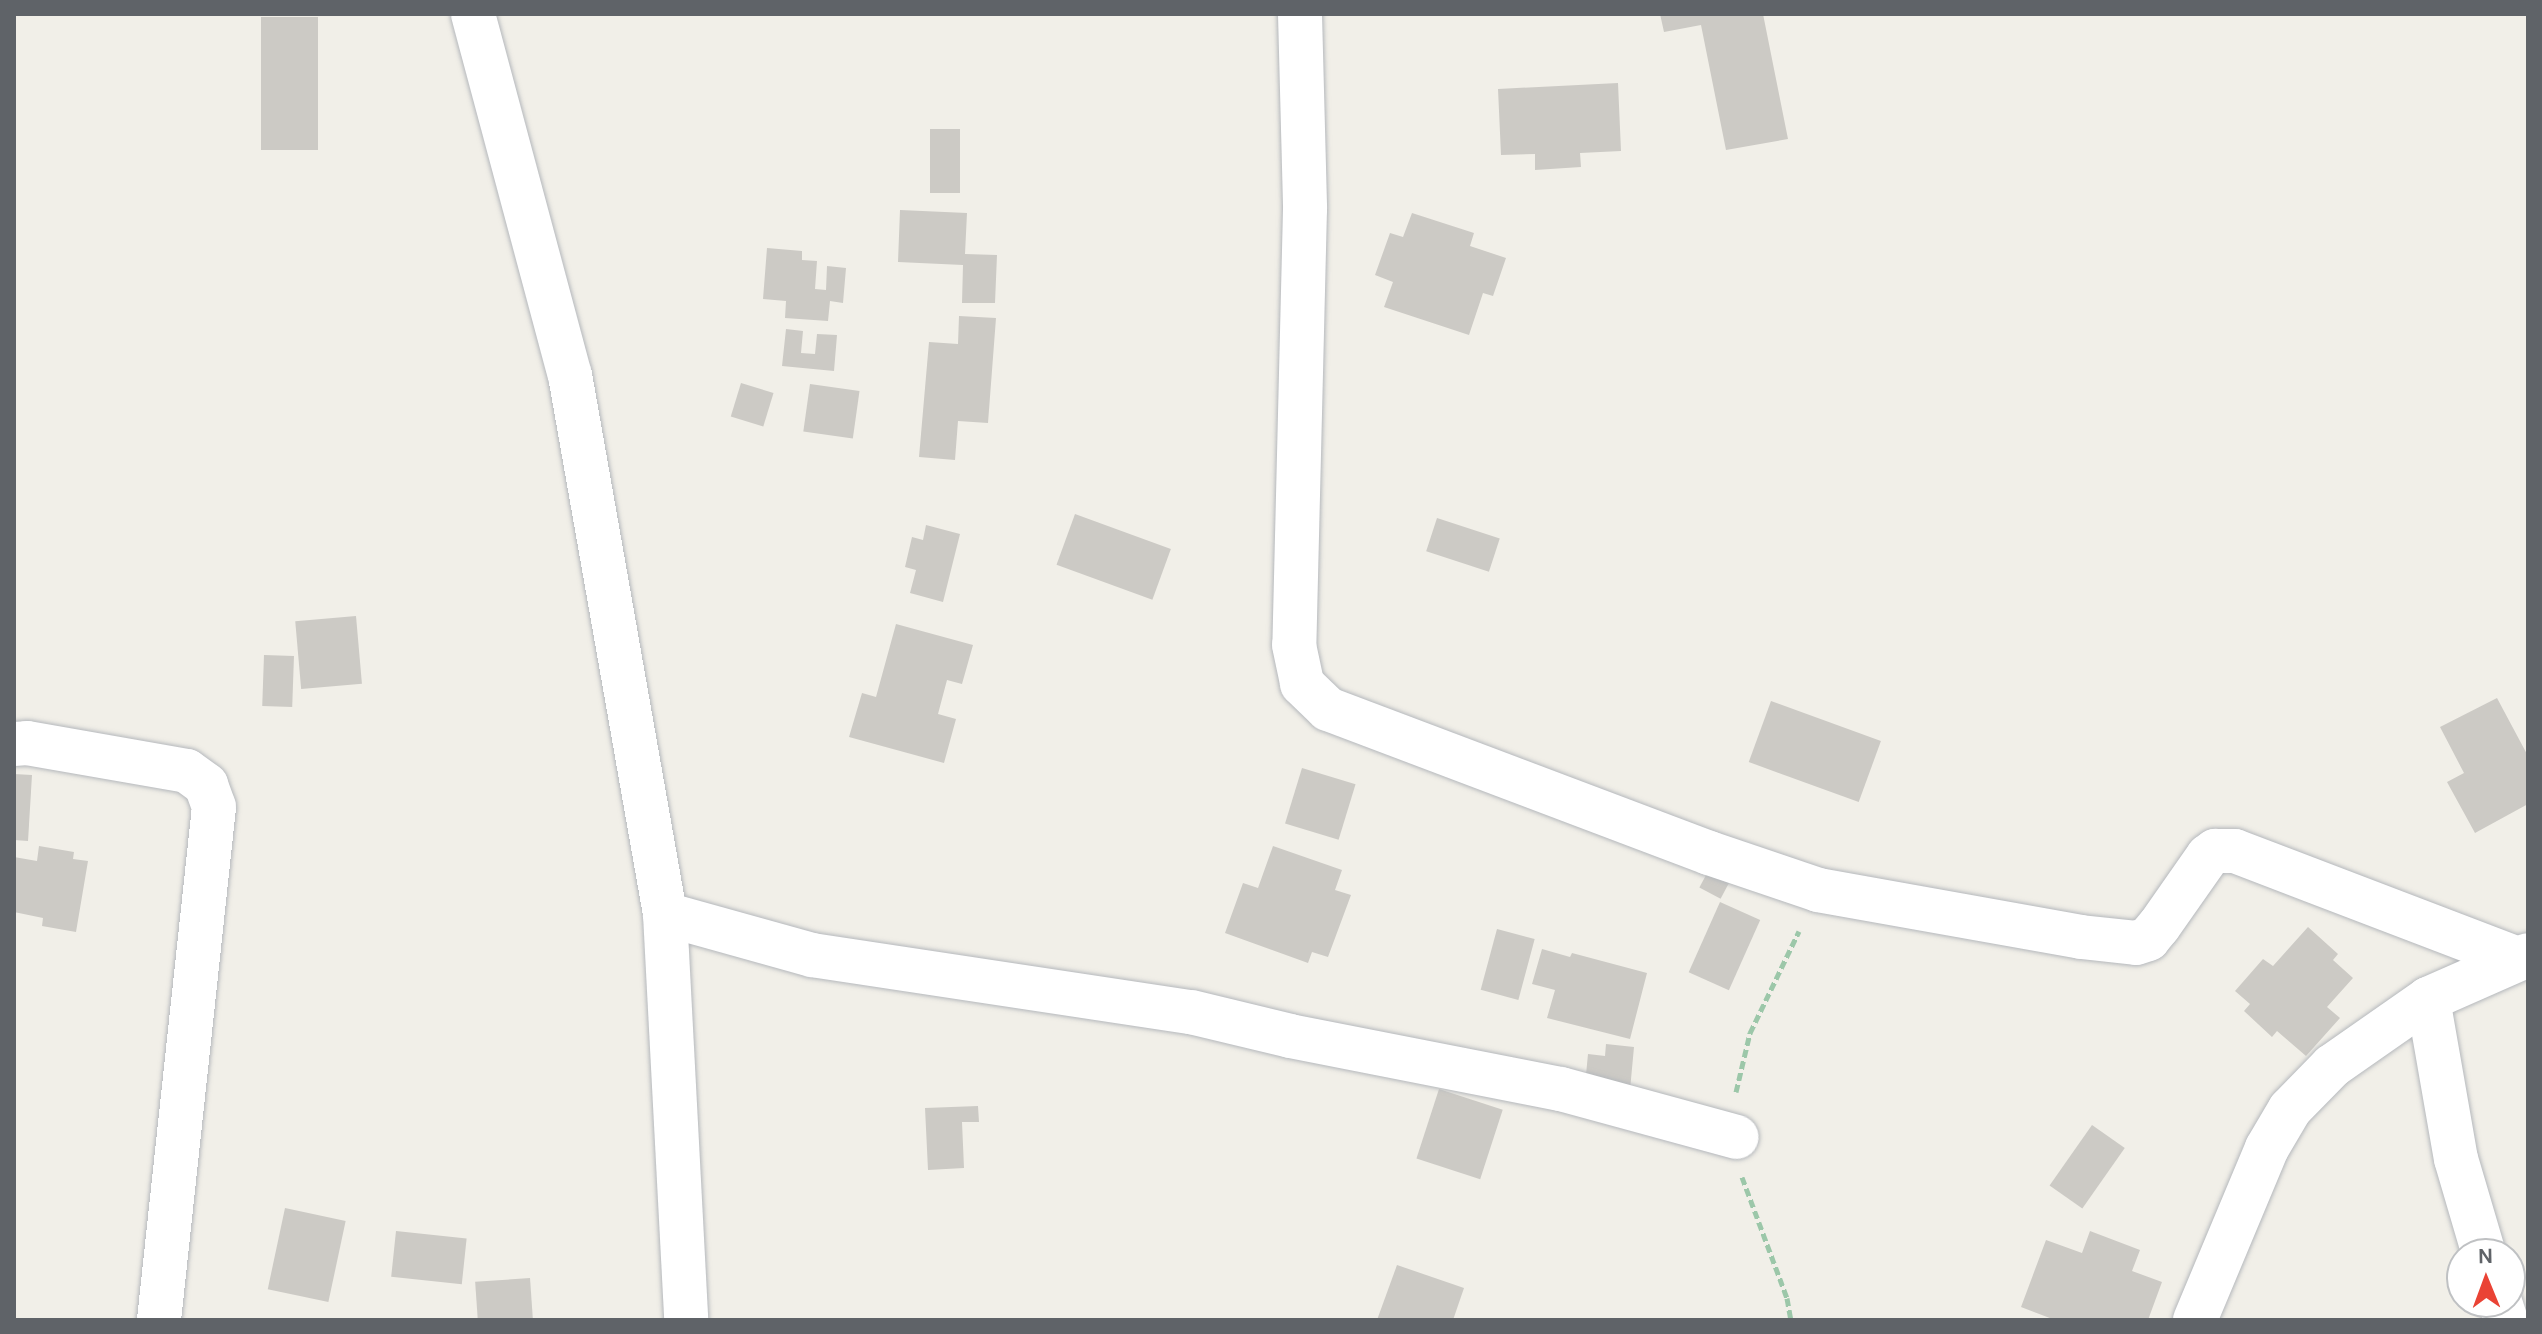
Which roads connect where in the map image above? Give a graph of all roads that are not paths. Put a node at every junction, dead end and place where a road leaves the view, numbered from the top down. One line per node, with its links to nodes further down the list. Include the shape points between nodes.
1 (473, 14): 4 (street, via 570,375)
2 (1300, 14): 5 (street, via 1305,209 1294,645 1302,684 1328,709 1818,890 2136,943 2159,926 2208,856 2235,851)
3 (14, 744): 9 (street, via 187,771 206,785 214,807)
4 (665, 914): 7 (street, via 812,955 1191,1012 1561,1089); 10 (street)
5 (2523, 957): 6 (street)
6 (2428, 999): 8 (street, via 2456,1159); 11 (street, via 2332,1066 2290,1109 2267,1148)
7 (1737, 1137)
8 (2479, 1238)
9 (159, 1320)
10 (686, 1320)
11 (2195, 1320)

